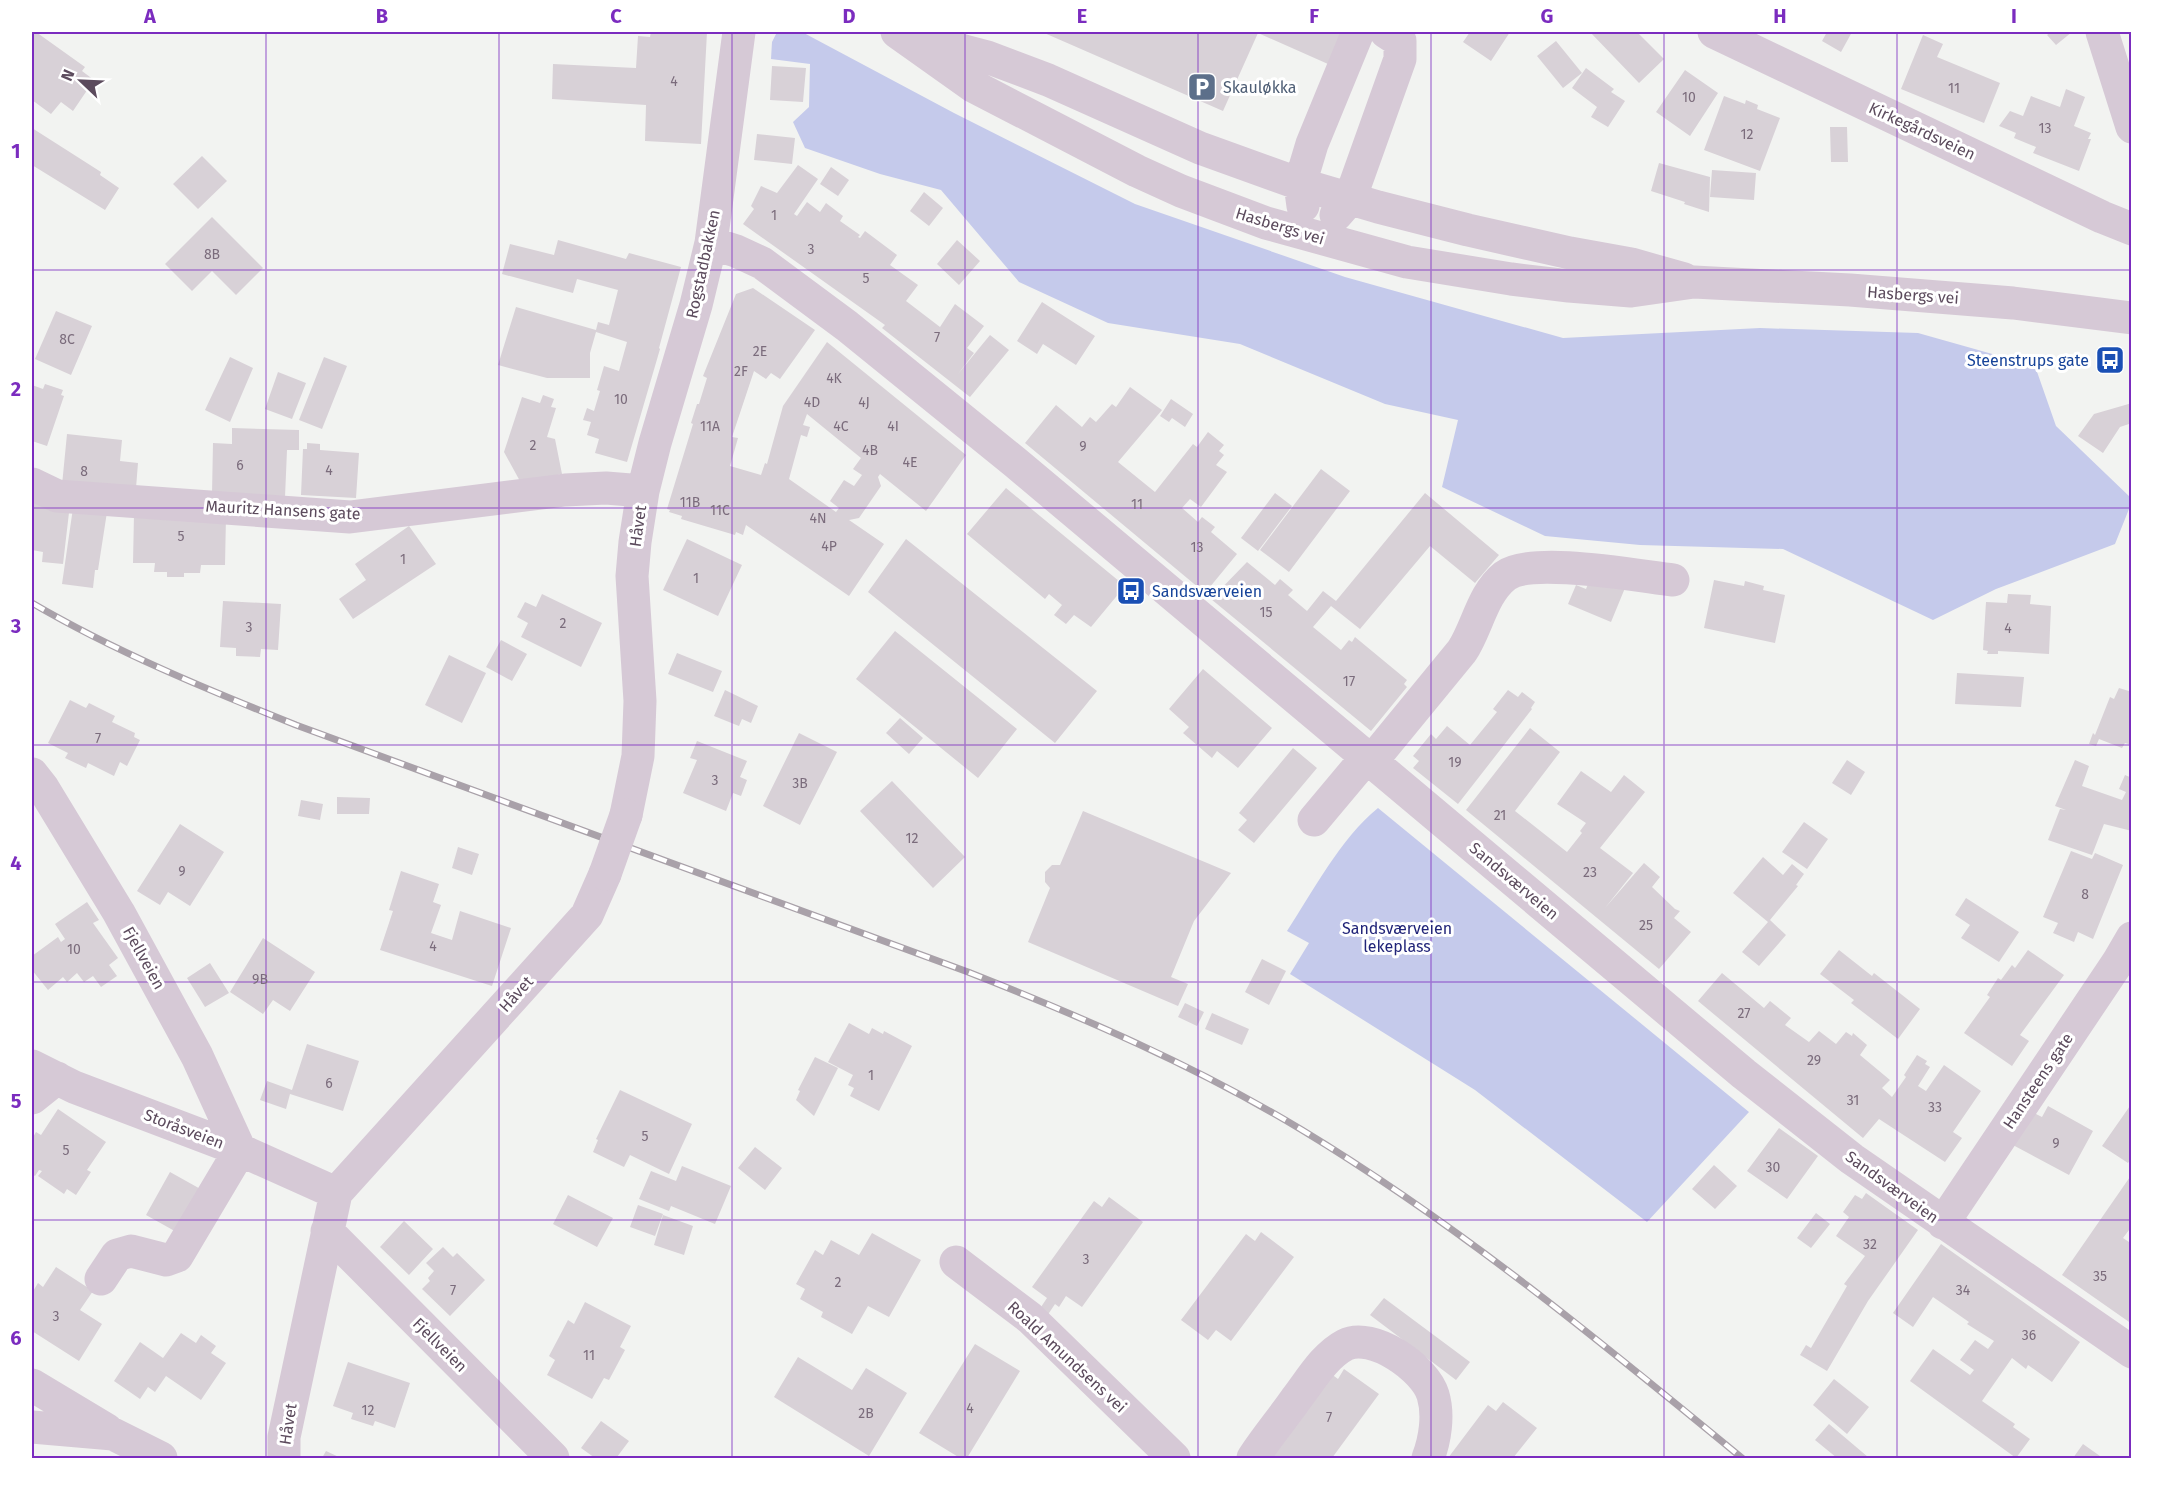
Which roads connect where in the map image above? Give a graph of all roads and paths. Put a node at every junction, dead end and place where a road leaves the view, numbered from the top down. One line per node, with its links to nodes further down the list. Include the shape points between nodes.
1 (739, 32): 12 (street, Rogstadbakken)
2 (1358, 32): 8 (street, via 1312,144)
3 (1386, 32): 9 (street, via 1400,41 1400,59)
4 (1714, 32): 10 (street, Kirkegårdsveien)
5 (2102, 32): 7 (street)
6 (901, 34): 8 (street, Hasbergs vei, via 1007,64 1200,148); 11 (street, Hasbergs vei, via 973,86 1137,171 1224,208)
7 (2132, 127)
8 (1300, 184): 9 (street, Hasbergs vei); 11 (street)
9 (1350, 199): 11 (street); 13 (street, Hasbergs vei, via 1519,243 1630,264)
10 (2132, 229)
11 (1312, 236): 13 (street, Hasbergs vei, via 1407,262 1558,285 1631,291)
12 (711, 243): 16 (street, Rogstadbakken); 18 (street, Sandsværveien, via 762,263 847,326)
13 (1694, 282): 14 (street, Hasbergs vei, via 1953,297)
14 (2132, 318)
15 (32, 484): 16 (street, Mauritz Hansens gate, via 57,496 350,517 565,490)
16 (643, 491): 24 (street, Håvet, bridge, via 632,576 640,701 638,756 626,815 587,915)
17 (1672, 580): 18 (street, via 1535,567 1505,576 1485,604 1462,651)
18 (1369, 760): 20 (street); 25 (street, Sandsværveien, via 1744,1074 1852,1159)
19 (32, 774): 23 (street, Fjellveien, via 119,913 197,1056)
20 (1314, 820)
21 (2132, 938): 25 (street, Hansteens gate)
22 (37, 1076): 23 (street, Storåsveien)
23 (240, 1150): 24 (street, Storåsveien); 28 (street, via 177,1256 166,1260 131,1251 117,1255)
24 (336, 1193): 26 (street, Håvet)
25 (1943, 1223): 29 (street, Sandsværveien)
26 (327, 1231): 34 (street, Håvet, via 284,1437); 35 (street, Fjellveien)
27 (956, 1262): 36 (street, Roald Amundsens vei, via 1030,1318)
28 (101, 1279)
29 (2132, 1352)
30 (32, 1384): 32 (street)
31 (32, 1427): 32 (street)
32 (113, 1434): 33 (street)
33 (161, 1458)
34 (284, 1458)
35 (553, 1458)
36 (1174, 1458)
37 (1253, 1458): 38 (street, via 1328,1357 1346,1344 1360,1341 1387,1350 1411,1365 1433,1394 1435,1427)
38 (1428, 1458)

